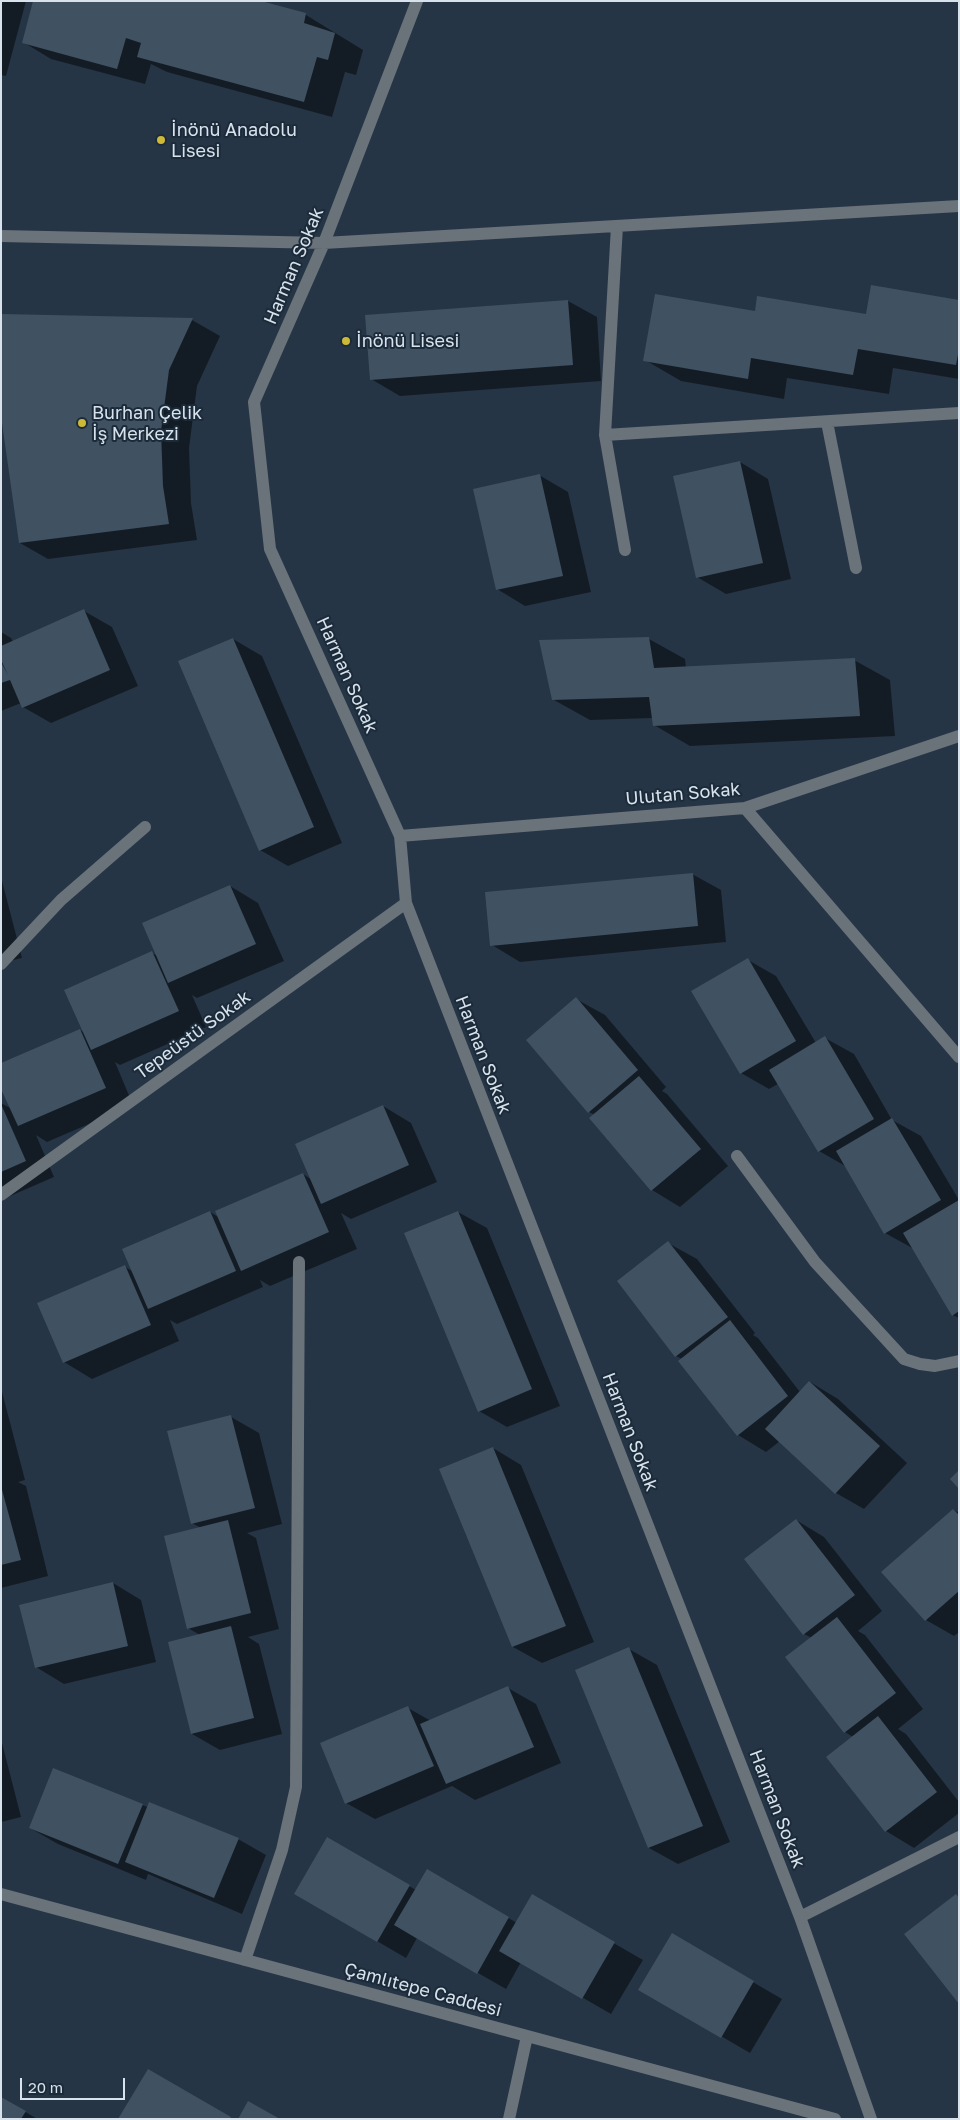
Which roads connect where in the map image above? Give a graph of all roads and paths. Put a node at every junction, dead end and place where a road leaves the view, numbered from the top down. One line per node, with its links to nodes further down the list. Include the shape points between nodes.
1 (417, 1): 5 (street, Harman Sokak)
2 (959, 206): 3 (street)
3 (617, 226): 5 (street); 8 (street)
4 (1, 236): 5 (street)
5 (324, 244): 14 (street, Harman Sokak, via 254,402 270,549)
6 (959, 413): 7 (street)
7 (827, 422): 8 (street); 10 (street)
8 (605, 435): 9 (street)
9 (625, 550)
10 (856, 568)
11 (959, 736): 12 (street, Ulutan Sokak)
12 (745, 808): 14 (street, Ulutan Sokak); 17 (street)
13 (145, 827): 16 (street, via 61,900)
14 (400, 836): 15 (street, Harman Sokak)
15 (406, 904): 19 (street, Tepeüstü Sokak); 24 (street, Harman Sokak)
16 (1, 964)
17 (959, 1057)
18 (737, 1156): 21 (street, via 815,1262 904,1359 935,1366)
19 (1, 1195)
20 (299, 1262): 25 (street, via 296,1787 282,1850)
21 (959, 1361)
22 (959, 1837): 24 (street)
23 (1, 1894): 25 (street, Çamlıtepe Caddesi)
24 (800, 1918): 29 (street, Harman Sokak)
25 (245, 1960): 26 (street, Çamlıtepe Caddesi)
26 (526, 2036): 27 (street); 28 (street, Çamlıtepe Caddesi)
27 (509, 2119)
28 (835, 2119)
29 (871, 2119)

